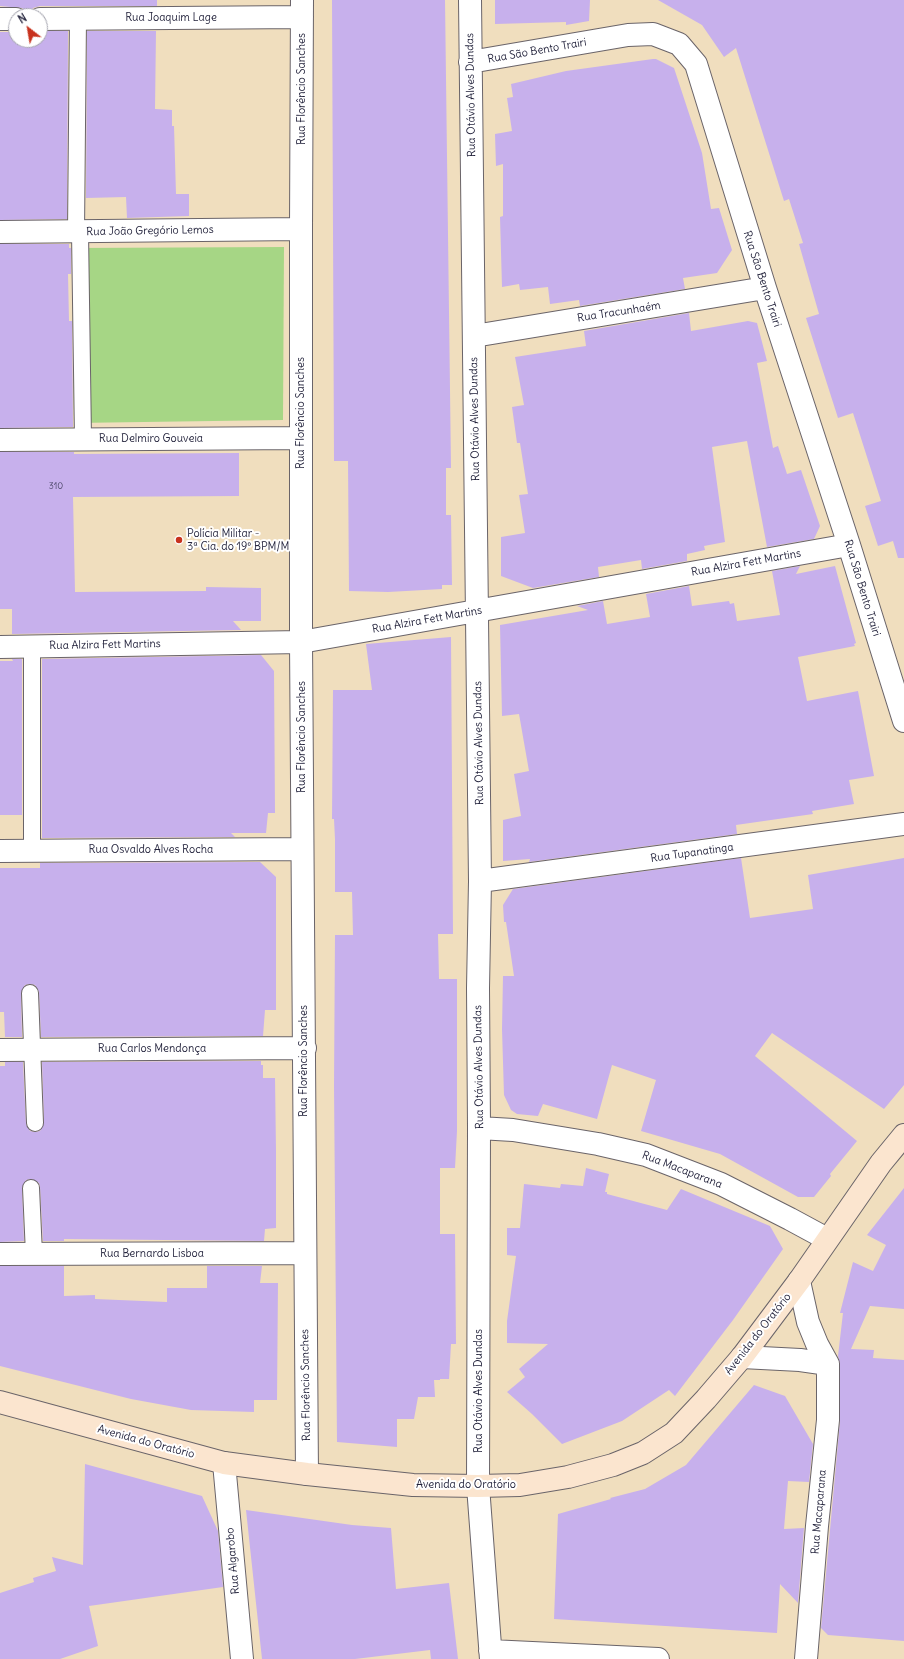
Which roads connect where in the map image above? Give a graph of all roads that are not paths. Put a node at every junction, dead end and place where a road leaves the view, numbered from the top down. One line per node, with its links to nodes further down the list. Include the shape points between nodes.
1 (470, 0): 5 (street, Rua Otávio Alves Dundas)
2 (302, 8): 4 (street, Rua Joaquim Lage); 6 (street, Rua Florêncio Sanches)
3 (48, 18): 4 (street, Rua Joaquim Lage)
4 (78, 18): 8 (lane)
5 (470, 62): 9 (street, Rua São Bento Trairi, via 628,35 653,34 679,44 696,64); 10 (street, Rua Otávio Alves Dundas)
6 (301, 229): 8 (street, Rua João Gregório Lemos); 11 (street, Rua Florêncio Sanches)
7 (0, 232): 8 (street, Rua João Gregório Lemos)
8 (78, 232): 12 (lane)
9 (765, 288): 10 (street, Rua Tracunhaém); 14 (street, Rua São Bento Trairi)
10 (474, 336): 15 (street, Rua Otávio Alves Dundas)
11 (302, 438): 12 (street, Rua Delmiro Gouveia); 16 (street, Rua Florêncio Sanches)
12 (82, 439): 13 (street, Rua Delmiro Gouveia)
13 (0, 440)
14 (849, 545): 15 (street, Rua Alzira Fett Martins); 19 (street, Rua São Bento Trairi)
15 (477, 611): 16 (street, Rua Alzira Fett Martins); 24 (street, Rua Otávio Alves Dundas)
16 (301, 642): 18 (street, Rua Alzira Fett Martins); 21 (street, Rua Florêncio Sanches)
17 (0, 646): 18 (street, Rua Alzira Fett Martins)
18 (32, 646): 23 (lane)
19 (904, 721)
20 (904, 824): 24 (street, Rua Tupanatinga)
21 (302, 849): 23 (street, Rua Osvaldo Alves Rocha); 26 (street, Rua Florêncio Sanches)
22 (0, 851): 23 (street, Rua Osvaldo Alves Rocha)
23 (32, 851)
24 (480, 881): 30 (street, Rua Otávio Alves Dundas)
25 (30, 993): 28 (lane)
26 (305, 1048): 28 (street, Rua Carlos Mendonça); 34 (street, Rua Florêncio Sanches)
27 (0, 1050): 28 (street, Rua Carlos Mendonça)
28 (32, 1050): 29 (lane)
29 (35, 1123)
30 (479, 1128): 33 (street, Rua Macaparana, via 513,1130 591,1142 646,1155 721,1184); 43 (street, Rua Otávio Alves Dundas)
31 (904, 1135): 33 (main road, Avenida do Oratório)
32 (31, 1188): 36 (lane)
33 (827, 1239): 37 (main road, Avenida do Oratório)
34 (305, 1253): 36 (street, Rua Bernardo Lisboa); 42 (street, Rua Florêncio Sanches)
35 (0, 1254): 36 (street, Rua Bernardo Lisboa)
36 (34, 1254)
37 (799, 1281): 38 (main road, Avenida do Oratório); 39 (street, Rua Macaparana, via 808,1322)
38 (742, 1357): 39 (street, via 792,1359); 43 (main road, Avenida do Oratório, via 674,1433 643,1453 613,1465 568,1477 520,1485)
39 (828, 1364): 47 (street, Rua Macaparana, via 828,1420 816,1526)
40 (0, 1402): 41 (main road, Avenida do Oratório)
41 (224, 1463): 42 (main road, Avenida do Oratório); 45 (street, Rua Algarobo)
42 (307, 1474): 43 (main road, Avenida do Oratório, via 413,1485)
43 (478, 1486): 44 (street, Rua Otávio Alves Dundas)
44 (490, 1655): 46 (street)
45 (242, 1659)
46 (658, 1659)
47 (806, 1659)

